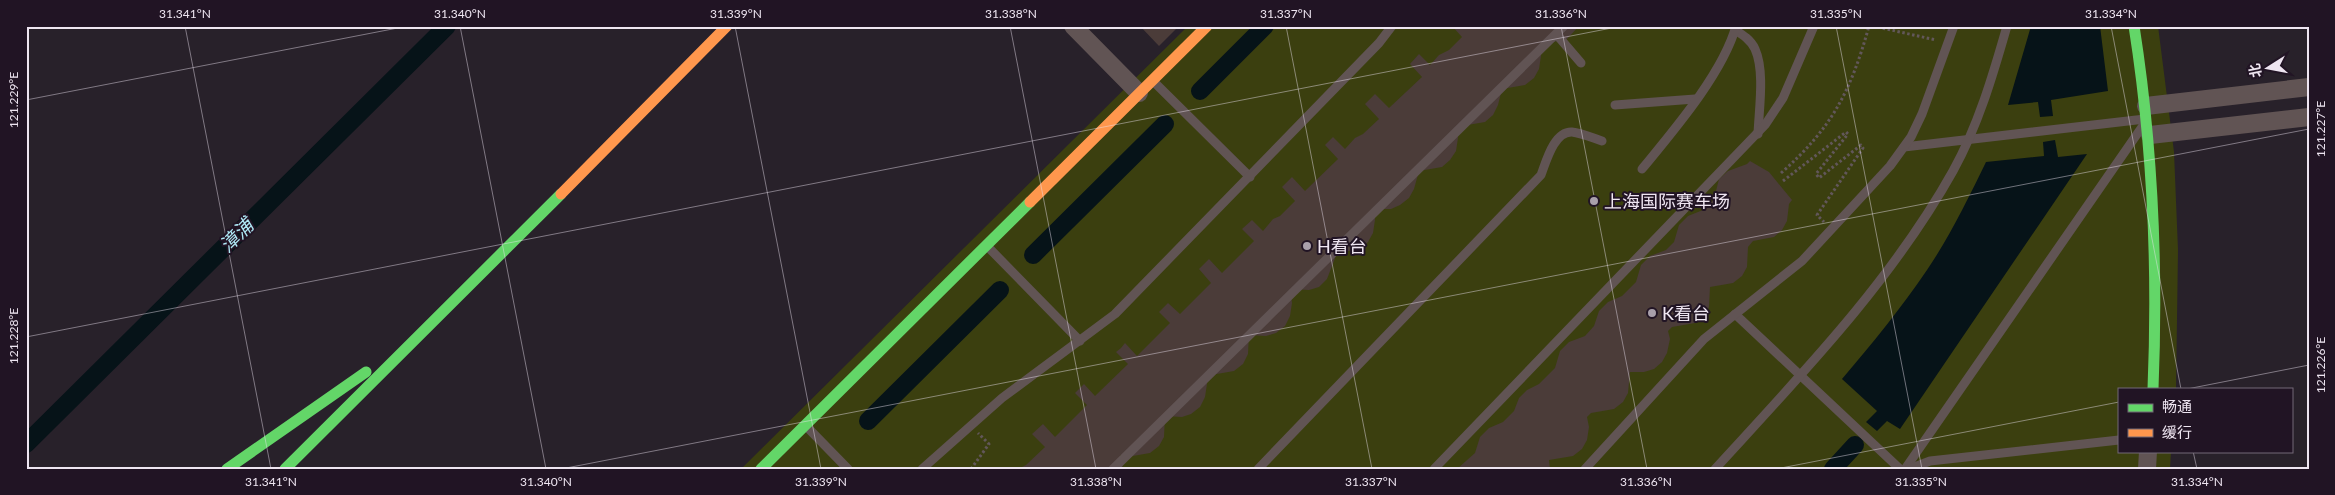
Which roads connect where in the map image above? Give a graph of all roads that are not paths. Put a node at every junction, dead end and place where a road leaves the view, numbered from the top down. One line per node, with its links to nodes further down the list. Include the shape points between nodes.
1 (727, 26): 28 (street)
2 (1073, 26): 15 (street)
3 (1207, 26): 13 (street)
4 (1392, 26): 25 (lane)
5 (1564, 26): 11 (lane)
6 (1814, 26): 20 (lane, via 1783,98)
7 (1954, 26): 23 (lane, via 1922,114)
8 (2007, 26): 21 (lane, via 1988,89)
9 (2134, 26): 19 (street)
10 (1736, 28): 16 (lane, via 1726,53); 20 (lane, via 1756,51 1761,92)
11 (1557, 34): 12 (lane); 42 (lane)
12 (1582, 63)
13 (1152, 80): 15 (street); 25 (lane)
14 (2309, 87): 19 (street)
15 (1139, 94): 26 (street)
16 (1695, 99): 17 (lane); 24 (lane)
17 (1614, 106)
18 (2309, 117): 19 (street)
19 (2148, 120): 21 (lane); 31 (street, via 2155,279); 33 (lane)
20 (1758, 134): 44 (lane)
21 (1968, 139): 23 (lane); 30 (lane, via 1954,171 1900,252)
22 (1602, 141): 43 (lane, via 1572,132 1560,138 1550,151 1541,175)
23 (1904, 147): 27 (lane, via 1802,261)
24 (1642, 169)
25 (1250, 177): 29 (lane, via 1115,314)
26 (987, 246): 29 (lane); 32 (street)
27 (1735, 314): 30 (lane); 45 (lane, via 1704,339)
28 (429, 327): 37 (street); 38 (street)
29 (1080, 341): 41 (lane, via 1002,398)
30 (1800, 375): 46 (lane); 47 (lane)
31 (2153, 388)
32 (806, 426): 39 (street); 40 (lane)
33 (1926, 439): 36 (lane, via 1923,452); 48 (lane)
34 (2118, 440): 36 (lane)
35 (2148, 452): 49 (street)
36 (1930, 461): 48 (lane)
37 (227, 469)
38 (285, 469)
39 (761, 469)
40 (848, 469)
41 (922, 469)
42 (1112, 469)
43 (1258, 469)
44 (1434, 469)
45 (1585, 469)
46 (1715, 469)
47 (1900, 469)
48 (1907, 469)
49 (2147, 469)

